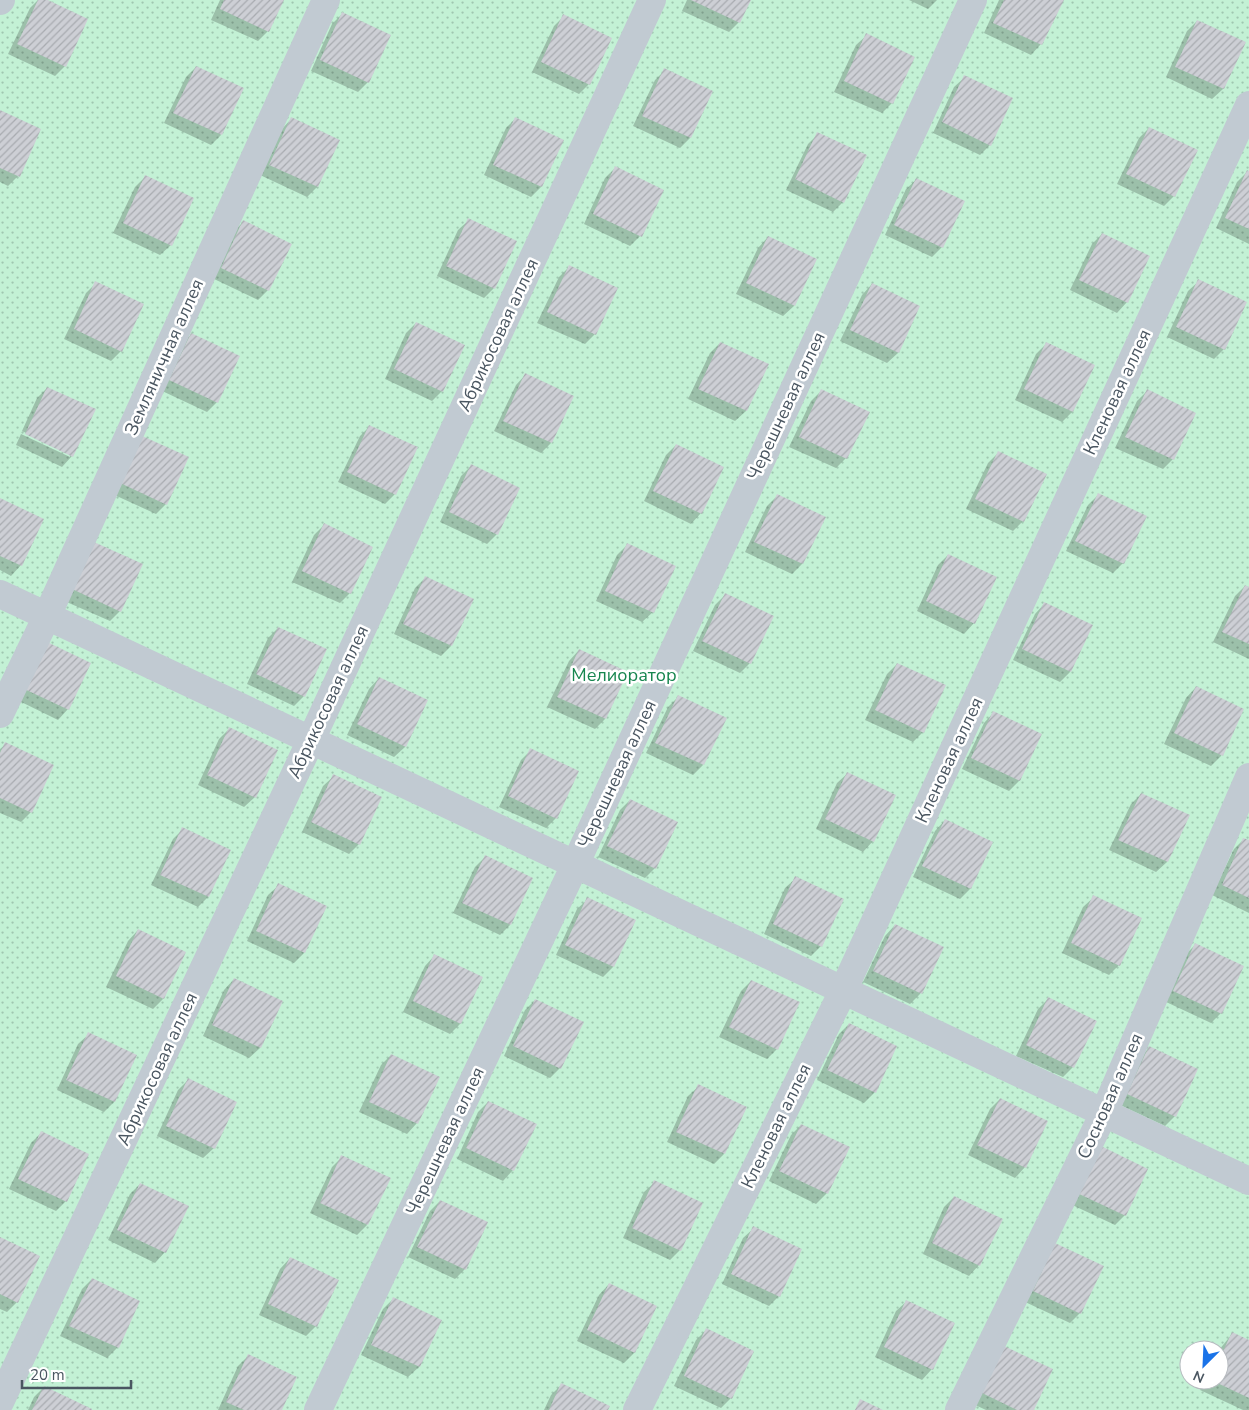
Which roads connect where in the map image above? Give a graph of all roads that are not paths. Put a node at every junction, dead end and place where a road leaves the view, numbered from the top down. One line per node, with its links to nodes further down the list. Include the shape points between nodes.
1 (326, 0): 6 (street, Земляничная аллея)
2 (652, 0): 8 (street, Абрикосовая аллея)
3 (973, 0): 10 (street, Черешневая аллея)
4 (1249, 105): 11 (street, Кленовая аллея)
5 (0, 594): 6 (street)
6 (47, 616): 7 (street, Земляничная аллея); 8 (street)
7 (0, 714)
8 (311, 740): 10 (street); 14 (street, Абрикосовая аллея)
9 (1249, 777): 12 (street, Сосновая аллея)
10 (575, 865): 11 (street); 15 (street, Черешневая аллея)
11 (843, 991): 12 (street); 16 (street, Кленовая аллея)
12 (1104, 1113): 13 (street); 17 (street, Сосновая аллея)
13 (1249, 1181)
14 (0, 1402)
15 (318, 1410)
16 (637, 1410)
17 (959, 1410)

